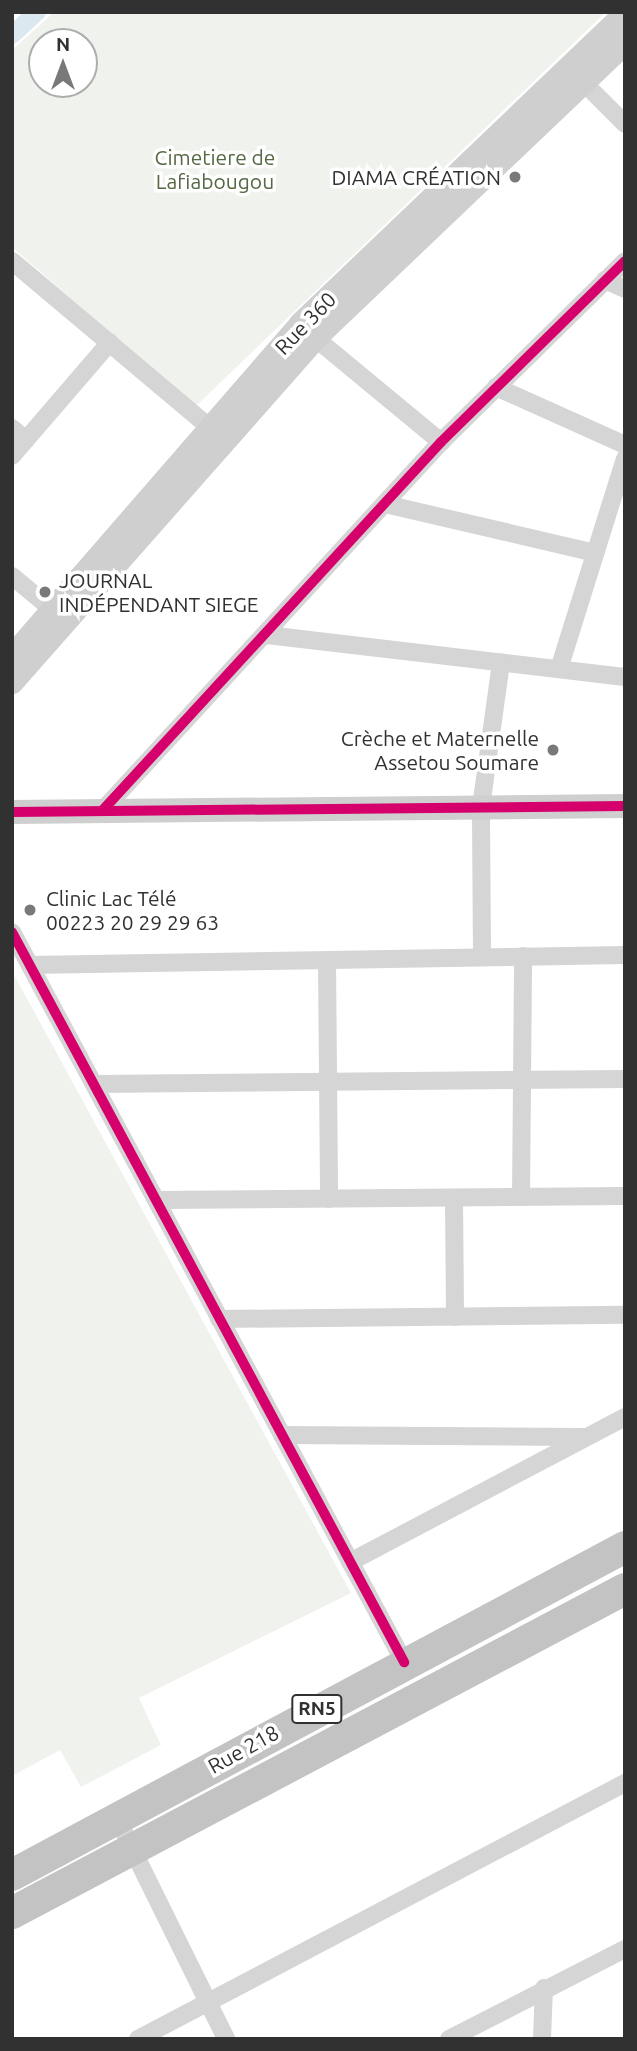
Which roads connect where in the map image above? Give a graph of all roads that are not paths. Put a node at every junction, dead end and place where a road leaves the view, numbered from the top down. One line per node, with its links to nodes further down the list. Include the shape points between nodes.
1 (625, 14): 9 (main road, Rue 360)
2 (625, 43): 3 (main road, Rue 360)
3 (583, 82): 4 (street); 9 (main road, Rue 360)
4 (625, 124)
5 (12, 261): 10 (street)
6 (625, 261): 7 (street)
7 (605, 280): 8 (street); 11 (street)
8 (625, 289)
9 (308, 331): 12 (main road, Rue 360); 15 (street); 28 (main road, Rue 360)
10 (110, 342): 12 (street); 14 (street)
11 (496, 387): 15 (street); 16 (street)
12 (208, 426): 22 (main road, Rue 360)
13 (12, 428): 14 (street)
14 (26, 440): 17 (street)
15 (441, 442): 19 (street)
16 (625, 444)
17 (12, 456)
18 (625, 459): 20 (street)
19 (385, 504): 20 (street); 23 (street)
20 (595, 554): 26 (street)
21 (12, 576): 22 (street)
22 (52, 610): 24 (main road, Rue 360)
23 (267, 635): 25 (street); 31 (street)
24 (12, 657)
25 (500, 662): 26 (street); 30 (street)
26 (559, 669): 27 (street)
27 (625, 677)
28 (12, 682)
29 (625, 806): 30 (main road)
30 (481, 807): 31 (main road); 36 (street)
31 (102, 811): 32 (main road)
32 (12, 812)
33 (12, 932): 38 (street)
34 (625, 955): 35 (street)
35 (523, 956): 36 (street); 40 (street)
36 (482, 957): 37 (street)
37 (327, 960): 38 (street); 41 (street)
38 (30, 965): 42 (street)
39 (625, 1079): 40 (street)
40 (520, 1080): 41 (street); 44 (street)
41 (328, 1082): 42 (street); 46 (street)
42 (94, 1084): 47 (street)
43 (625, 1196): 44 (street)
44 (521, 1197): 45 (street)
45 (454, 1198): 46 (street); 49 (street)
46 (329, 1199): 47 (street)
47 (157, 1200): 50 (street)
48 (625, 1315): 49 (street)
49 (455, 1317): 50 (street)
50 (219, 1319): 52 (street)
51 (625, 1417): 53 (street)
52 (282, 1435): 53 (street); 55 (street)
53 (585, 1437): 55 (street)
54 (625, 1547): 57 (highway, Rue 218 / RN5)
55 (350, 1562): 57 (street)
56 (625, 1589): 60 (highway, Rue 218 / RN5)
57 (404, 1662): 59 (highway, Rue 218 / RN5)
58 (625, 1783): 65 (street)
59 (117, 1818): 60 (street); 61 (highway, Rue 218 / RN5)
60 (132, 1850): 62 (highway, Rue 218 / RN5); 65 (street)
61 (12, 1875)
62 (12, 1913)
63 (625, 1949): 64 (street)
64 (544, 1988): 68 (street); 69 (street)
65 (208, 2002): 66 (street); 67 (street)
66 (138, 2039)
67 (226, 2039)
68 (449, 2039)
69 (542, 2039)

